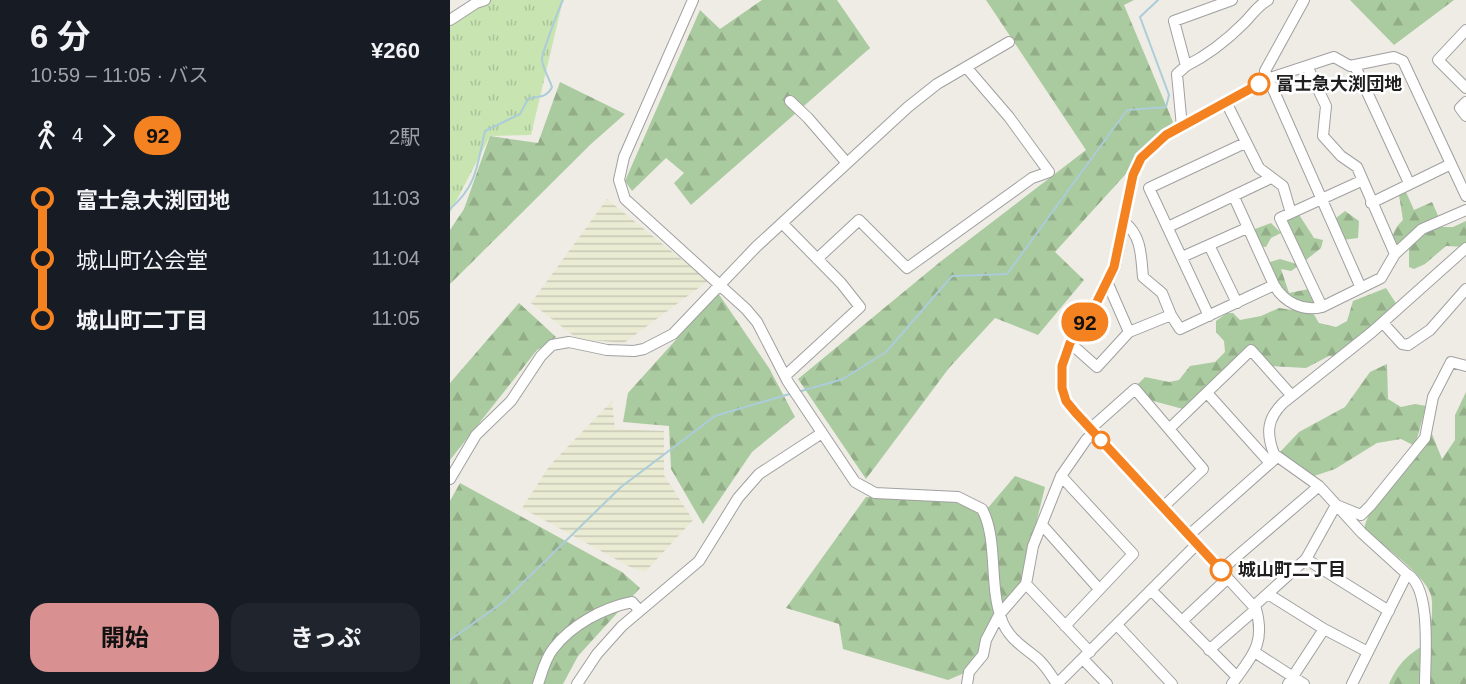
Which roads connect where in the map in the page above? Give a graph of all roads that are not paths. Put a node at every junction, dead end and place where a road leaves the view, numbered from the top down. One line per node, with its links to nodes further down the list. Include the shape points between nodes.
1 (485, 0): 6 (street)
2 (693, 0): 42 (street, via 624,157 619,180 625,199)
3 (1232, 0): 9 (street, via 1174,21)
4 (1268, 0): 9 (street)
5 (1304, 0): 13 (street, via 1265,71)
6 (450, 20)
7 (1466, 30): 14 (street, via 1438,60)
8 (1009, 42): 11 (street)
9 (1186, 66): 19 (street, via 1177,74)
10 (1355, 66): 12 (street, via 1334,57); 22 (street, via 1394,57 1403,61); 25 (street)
11 (966, 67): 21 (street, via 937,84); 40 (street, via 1049,172 1032,178 907,268 859,220)
12 (1308, 68): 13 (street); 24 (street, via 1326,106 1323,136 1357,167)
13 (1267, 79): 17 (street); 28 (street)
14 (1466, 88)
15 (790, 101): 21 (street)
16 (1466, 102): 18 (street, via 1460,108)
17 (1227, 104): 19 (street); 20 (street)
18 (1466, 116)
19 (1182, 127): 33 (street, via 1161,139 1141,158 1133,175)
20 (1245, 143): 23 (street, via 1258,168); 34 (street, via 1149,188)
21 (846, 162): 32 (street)
22 (1451, 164): 25 (street); 26 (street)
23 (1271, 178): 27 (street); 31 (street, via 1283,186)
24 (1360, 181): 28 (street); 29 (street)
25 (1409, 183): 29 (street)
26 (1466, 196)
27 (1234, 197): 34 (street); 35 (street)
28 (1320, 200): 31 (street); 44 (street)
29 (1371, 203): 38 (street)
30 (1466, 210): 38 (street, via 1422,230)
31 (1291, 213): 47 (street, via 1280,218)
32 (782, 223): 40 (street); 42 (street)
33 (1125, 223): 41 (street, via 1120,251); 48 (street, via 1142,250 1143,277 1161,293)
34 (1168, 227): 39 (street)
35 (1247, 228): 36 (street); 43 (street)
36 (1209, 245): 39 (street); 46 (street)
37 (1466, 248): 50 (street)
38 (1395, 254): 44 (street, via 1381,278)
39 (1182, 257): 49 (street)
40 (817, 259): 54 (street, via 860,307)
41 (1107, 284): 51 (street); 52 (street)
42 (720, 285): 54 (street, via 756,322); 62 (street, via 681,329 644,350 624,352 569,342 552,345 511,401 476,435)
43 (1274, 285): 46 (street); 47 (street, via 1297,306)
44 (1361, 288): 47 (street)
45 (1466, 289): 50 (street, via 1430,330 1408,345 1402,344)
46 (1237, 303): 49 (street)
47 (1322, 307)
48 (1171, 315): 49 (street, via 1180,329); 51 (street)
49 (1209, 316)
50 (1383, 323): 56 (street)
51 (1129, 332): 52 (street, via 1097,367)
52 (1070, 343): 58 (street, via 1062,366 1062,388 1066,401)
53 (1466, 366): 64 (street, via 1451,362 1433,397 1425,438 1370,506 1361,515)
54 (787, 379): 59 (street)
55 (1208, 394): 56 (street, via 1251,350); 57 (street); 60 (street)
56 (1292, 396): 60 (street, via 1273,414 1268,427)
57 (1170, 428): 58 (street, via 1135,389); 65 (street, via 1203,470)
58 (1092, 430): 61 (street); 65 (street)
59 (822, 433): 77 (street, via 759,474 738,498 699,561); 79 (street, via 855,482 865,489 874,493 958,496 982,508 988,524)
60 (1274, 460): 63 (street); 67 (street)
61 (1061, 476): 66 (street); 73 (street, via 1133,554)
62 (450, 479)
63 (1319, 486): 64 (street); 70 (street)
64 (1336, 505): 69 (street); 71 (street)
65 (1163, 507): 67 (street)
66 (1042, 526): 72 (street, via 1033,546); 73 (street)
67 (1189, 535): 68 (street)
68 (1197, 544): 70 (street); 74 (street)
69 (1306, 559): 75 (street); 78 (street)
70 (1224, 574): 76 (street); 80 (street)
71 (1407, 574): 78 (street); 98 (street, via 1417,583 1426,622)
72 (1026, 584): 79 (street); 82 (street)
73 (1099, 589): 82 (street)
74 (1152, 591): 80 (street); 81 (street)
75 (1268, 594): 76 (street); 83 (street)
76 (1255, 608): 84 (street); 86 (street, via 1259,631)
77 (639, 610): 90 (street, via 606,643); 91 (street, via 632,602 603,610 585,621 553,649)
78 (1389, 611): 85 (street)
79 (999, 615): 92 (street, via 983,655 969,672); 93 (street, via 1009,633 1047,668)
80 (1182, 621): 84 (street)
81 (1117, 625): 87 (street); 95 (street)
82 (1065, 626): 87 (street)
83 (1324, 629): 85 (street); 89 (street)
84 (1209, 650): 88 (street)
85 (1368, 652): 97 (street)
86 (1256, 653): 88 (street); 89 (street)
87 (1087, 656): 93 (street); 94 (street)
88 (1234, 680)
89 (1291, 680): 96 (street)
90 (582, 682)
91 (538, 684)
92 (967, 684)
93 (1057, 684)
94 (1107, 684)
95 (1172, 684)
96 (1304, 684)
97 (1352, 684)
98 (1425, 684)

